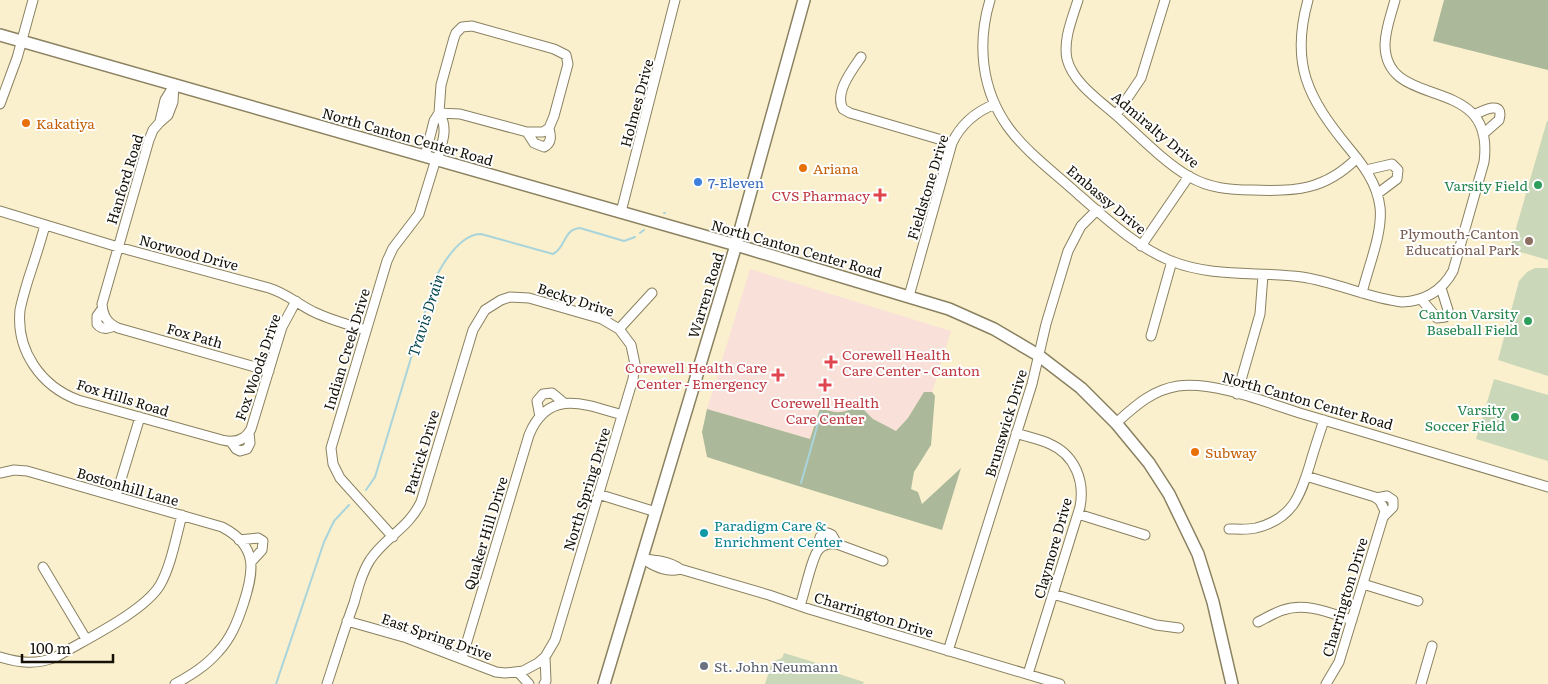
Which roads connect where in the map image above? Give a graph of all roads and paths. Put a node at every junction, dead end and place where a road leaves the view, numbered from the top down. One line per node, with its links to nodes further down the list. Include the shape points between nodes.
1 (33, 0): 10 (street)
2 (675, 0): 29 (street, Holmes Drive)
3 (804, 0): 31 (main road, Warren Road)
4 (990, 0): 14 (street, Embassy Drive, via 983,56 985,75)
5 (1078, 0): 16 (street, Admiralty Drive, via 1066,42 1069,64 1076,78)
6 (1165, 0): 16 (street, via 1141,78)
7 (1308, 0): 23 (street, via 1301,40 1306,80 1320,111)
8 (1395, 0): 17 (street, via 1385,46 1394,72 1408,84 1451,98)
9 (0, 35): 10 (main road, North Canton Center Road)
10 (21, 41): 12 (main road, North Canton Center Road); 13 (street)
11 (861, 58): 21 (street, via 847,77 840,98 843,109)
12 (174, 84): 22 (main road, North Canton Center Road); 32 (street, Hanford Road, via 165,100 160,122 153,130)
13 (0, 104)
14 (995, 104): 21 (street, Fieldstone Drive, via 969,119); 27 (street, Embassy Drive, via 1022,143)
15 (439, 113): 18 (street, via 441,85 454,38 462,27 472,26 566,55 567,69); 19 (street, via 466,115); 22 (street, via 434,120); 22 (street, Indian Creek Drive, via 445,122 444,132)
16 (1116, 115): 25 (street, Admiralty Drive)
17 (1474, 115): 20 (street); 20 (street, via 1490,107 1498,112 1498,120)
18 (549, 128): 19 (street, via 536,133); 19 (street, via 550,141 544,147 536,146)
19 (527, 132)
20 (1483, 134): 36 (street, via 1484,162 1457,262)
21 (952, 143): 39 (street, Fieldstone Drive)
22 (433, 158): 29 (main road, North Canton Center Road); 44 (street, Indian Creek Drive, via 424,202 390,254)
23 (1357, 158): 24 (street); 25 (street, Admiralty Drive, via 1328,180 1293,191 1227,189)
24 (1366, 170): 26 (street); 26 (street, via 1392,164 1398,170 1397,179)
25 (1188, 176): 33 (street)
26 (1377, 194): 37 (street, via 1378,230)
27 (1097, 210): 33 (street, Embassy Drive); 46 (street, Brunswick Drive, via 1081,226 1070,246)
28 (0, 212): 30 (street, Norwood Drive)
29 (621, 212): 31 (main road, North Canton Center Road)
30 (45, 225): 32 (street, Norwood Drive); 51 (street, Fox Hills Road, via 20,310 21,332 28,356 43,378 62,393)
31 (736, 245): 39 (main road, North Canton Center Road); 65 (main road, Warren Road)
32 (118, 246): 41 (street, Norwood Drive, via 269,288); 47 (street, Fox Path, via 102,304 105,318 114,326)
33 (1141, 246): 34 (street, Embassy Drive)
34 (1172, 261): 35 (street, Embassy Drive, via 1208,271); 45 (street)
35 (1263, 275): 37 (street, Embassy Drive, via 1305,277); 48 (street, via 1260,314)
36 (1441, 288): 40 (street); 40 (street, via 1448,310 1445,317 1437,318)
37 (1362, 292): 40 (street, Embassy Drive, via 1402,302)
38 (652, 293): 43 (street)
39 (909, 296): 46 (main road, North Canton Center Road, via 980,322)
40 (1425, 297)
41 (296, 301): 44 (street, Norwood Drive, via 328,318); 47 (street, Fox Woods Drive, via 282,327)
42 (494, 304): 43 (street, Becky Drive, via 510,297 529,298 602,320); 71 (street, Patrick Drive, via 485,310 473,330 421,502)
43 (619, 329): 50 (street, North Spring Drive, via 631,345 635,364)
44 (366, 330): 71 (street, Indian Creek Drive, via 332,442 331,456 340,478)
45 (1151, 336)
46 (1038, 355): 54 (main road, North Canton Center Road, via 1081,388); 56 (street, Brunswick Drive)
47 (269, 371): 55 (street, Fox Woods Drive)
48 (1237, 394): 53 (street, North Canton Center Road); 54 (street, North Canton Center Road, via 1201,386 1171,388 1147,398)
49 (564, 404): 50 (street, Quaker Hill Drive, via 582,403); 52 (street, Quaker Hill Drive); 52 (street, Quaker Hill Drive, via 552,393 543,394 537,401)
50 (622, 415): 62 (street, North Spring Drive)
51 (140, 417): 58 (street, Fox Hills Road); 63 (street)
52 (540, 417): 90 (street, Quaker Hill Drive, via 529,435)
53 (1324, 420): 60 (street); 61 (street, North Canton Center Road)
54 (1116, 423): 100 (main road, via 1161,481 1194,546 1213,602)
55 (249, 432): 57 (street, Fox Woods Drive); 58 (street, via 250,443 244,451 236,449)
56 (1016, 433): 66 (street, Claymore Drive, via 1053,445 1071,461 1081,486); 87 (street, Brunswick Drive)
57 (240, 440): 58 (street, Fox Hills Road)
58 (230, 442)
59 (1, 471): 63 (street, Bostonhill Lane, via 27,471)
60 (1306, 476): 64 (street); 69 (street, via 1301,491 1286,514 1253,528)
61 (1548, 487)
62 (598, 494): 65 (street); 89 (street, North Spring Drive, via 554,640)
63 (116, 496): 67 (street, Bostonhill Lane)
64 (1380, 502): 68 (street, Charrington Drive); 68 (street, Charrington Drive, via 1387,496 1393,500 1393,507)
65 (656, 512): 73 (main road, Warren Road)
66 (1078, 514): 70 (street); 78 (street, Claymore Drive)
67 (182, 515): 72 (street, Bostonhill Lane, via 222,527); 85 (street, via 165,574 155,594 139,608)
68 (1384, 516): 77 (street, Charrington Drive)
69 (1228, 529)
70 (1145, 535)
71 (393, 537): 82 (street, Patrick Drive, via 367,565)
72 (239, 540): 75 (street, Bostonhill Lane); 75 (street, via 258,538 263,541 262,550)
73 (642, 559): 80 (street, Charrington Drive, via 675,565); 98 (main road, Warren Road)
74 (883, 561): 80 (street, via 837,544 828,544 818,550)
75 (251, 562): 94 (street, via 250,584 238,622 228,640 209,662)
76 (43, 567): 85 (street)
77 (1363, 584): 79 (street); 81 (street, Charrington Drive)
78 (1053, 594): 84 (street, via 1156,625); 93 (street, Claymore Drive)
79 (1418, 601)
80 (800, 606): 87 (street, Charrington Drive)
81 (1352, 620): 83 (street, via 1302,607 1282,610); 101 (street, Charrington Drive, via 1336,670)
82 (347, 621): 90 (street, East Spring Drive); 95 (street, Patrick Drive)
83 (1258, 622)
84 (1179, 628)
85 (86, 639): 88 (street, via 56,657 40,662 23,663)
86 (1432, 646): 102 (street)
87 (948, 651): 93 (street, Charrington Drive)
88 (0, 657)
89 (545, 657): 91 (street, North Spring Drive); 97 (street, North Spring Drive)
90 (462, 658): 92 (street, East Spring Drive, via 496,672)
91 (532, 668): 92 (street, East Spring Drive)
92 (518, 672): 96 (street)
93 (1028, 674): 99 (street, Charrington Drive)
94 (176, 684)
95 (327, 684)
96 (529, 684)
97 (544, 684)
98 (604, 684)
99 (1060, 684)
100 (1232, 684)
101 (1326, 684)
102 (1421, 684)

